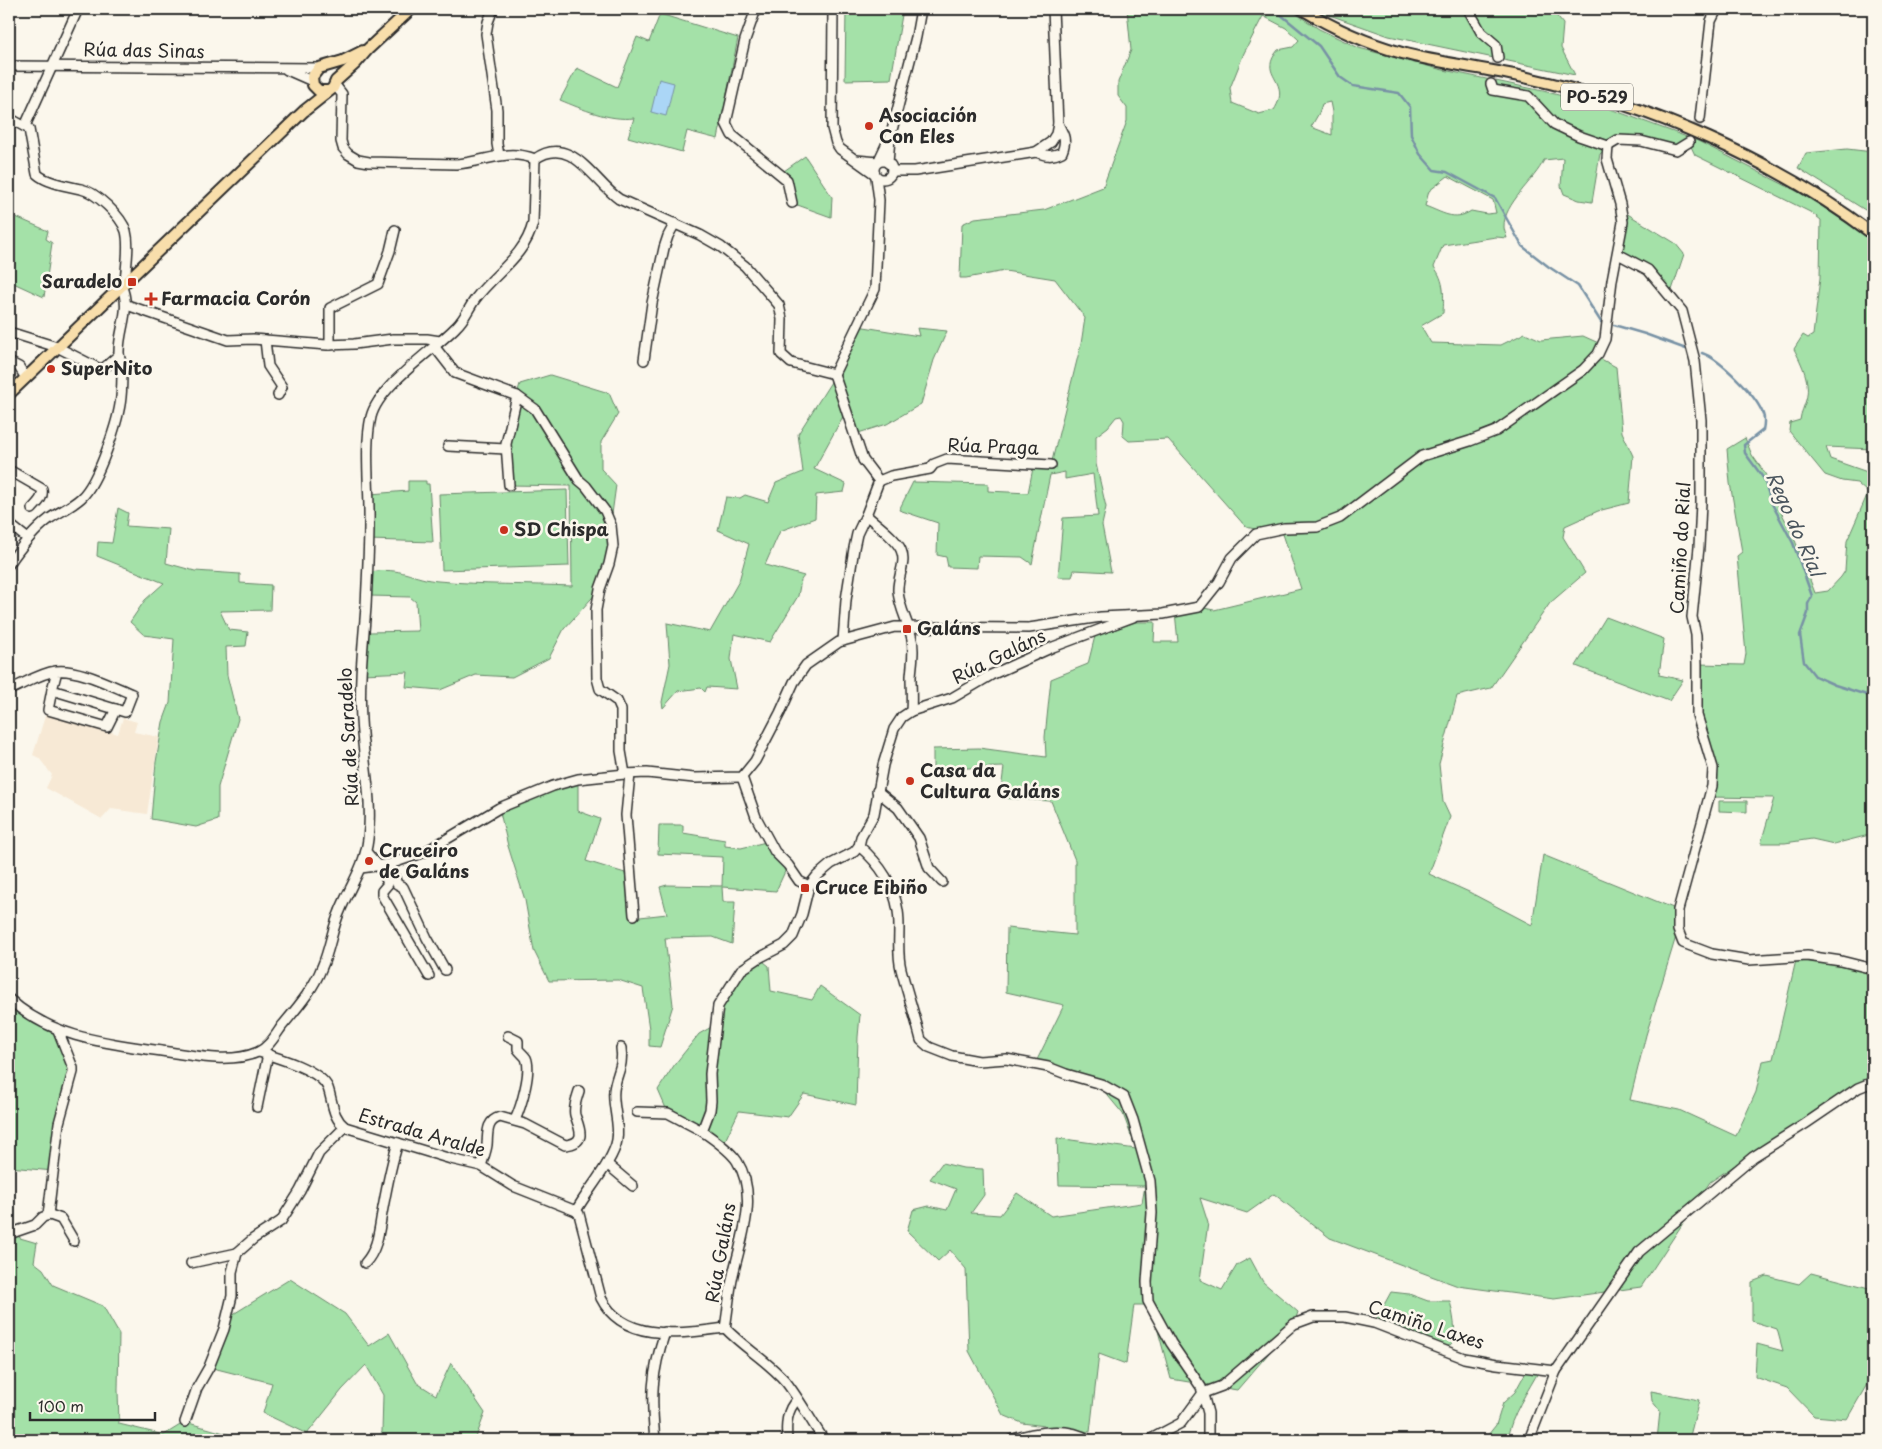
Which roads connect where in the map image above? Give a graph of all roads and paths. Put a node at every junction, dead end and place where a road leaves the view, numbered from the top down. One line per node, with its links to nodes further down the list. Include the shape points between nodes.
1 (78, 9): 14 (street)
2 (411, 9): 11 (main road)
3 (493, 9): 29 (street, via 486,34)
4 (756, 9): 37 (street, via 745,40 726,123 732,135 787,180)
5 (833, 9): 31 (street, via 833,133 840,149)
6 (921, 9): 25 (street)
7 (1053, 9): 23 (street)
8 (1302, 9): 40 (main road, PO-529, via 1359,39 1401,53 1528,78 1612,101 1704,136 1798,184)
9 (1468, 9): 12 (street, via 1481,32 1496,46)
10 (1717, 9): 22 (street, via 1711,21)
11 (368, 49): 15 (main road); 19 (main road)
12 (1498, 58)
13 (9, 66): 14 (street, Rúa das Sinas)
14 (54, 66): 16 (street, Rúa das Sinas); 24 (street)
15 (323, 67): 16 (street, Rúa das Sinas); 17 (main road, via 314,74); 19 (main road, via 333,70)
16 (279, 69): 17 (street, Rúa das Sinas, via 296,73)
17 (312, 83): 19 (main road, via 319,91); 20 (main road)
18 (1491, 84): 27 (street, via 1493,90 1528,96 1554,124)
19 (333, 86): 20 (main road); 29 (street, via 342,94 341,141 348,154 358,160 456,164)
20 (304, 111): 42 (main road)
21 (9, 118): 24 (street)
22 (1700, 119)
23 (1058, 124): 28 (street, via 1051,142); 28 (street, via 1066,143 1062,152 1045,156)
24 (25, 126): 42 (street, via 31,133 37,174 93,194 124,226 127,241)
25 (890, 138): 32 (street); 33 (street)
26 (1689, 142): 27 (street, via 1676,150 1640,141 1618,140)
27 (1608, 146): 41 (street, via 1607,159 1623,222)
28 (1036, 152): 34 (street)
29 (500, 155): 30 (street, via 518,154)
30 (535, 159): 38 (street, via 549,152 572,156 619,199); 46 (street, Rúa de Saradelo, via 531,232 516,257 475,298 457,327)
31 (856, 160): 32 (street); 35 (street)
32 (878, 162): 33 (street); 35 (street, via 874,166)
33 (888, 163): 34 (street)
34 (890, 174): 35 (street, via 883,180); 36 (street)
35 (875, 175): 36 (street)
36 (879, 200): 52 (street, via 875,289)
37 (792, 203)
38 (676, 223): 50 (street, via 664,248); 52 (street, via 737,258 777,302 782,319 781,354 796,365)
39 (395, 230): 47 (street, via 378,284 330,308)
40 (1873, 234)
41 (1618, 254): 68 (street, via 1605,339 1598,354 1583,370 1496,431 1422,456 1340,518 1317,527 1284,528 1256,534 1232,558 1219,582 1199,607); 88 (street, Camiño do Rial, via 1648,270 1682,311 1699,386 1700,532 1692,617 1696,634 1696,715 1713,768 1712,786 1678,910 1678,930 1683,943 1712,954 1749,960 1807,956)
42 (123, 283): 43 (street); 48 (main road)
43 (127, 305): 45 (street, via 228,340); 49 (street)
44 (9, 332): 48 (street)
45 (265, 340): 47 (street); 55 (street, via 268,366 282,387)
46 (437, 344): 47 (street, via 427,338); 56 (street, via 455,373); 82 (street, Rúa de Saradelo, via 380,398 369,430 369,531 360,675 370,822)
47 (330, 345)
48 (57, 347): 49 (street, via 101,369); 53 (main road)
49 (119, 355): 66 (street, via 122,366 119,411 96,477 80,499 48,520)
50 (644, 360)
51 (9, 362): 53 (street)
52 (834, 374): 61 (street, via 863,460)
53 (26, 378): 54 (main road)
54 (9, 394)
55 (278, 395)
56 (517, 396): 58 (street); 78 (street, via 535,409 579,480 605,511 611,525 612,555 596,610 597,678 600,689 622,710 621,751)
57 (448, 446): 58 (street)
58 (506, 449): 62 (street)
59 (1051, 465): 61 (street, Rúa Praga, via 947,459 930,469)
60 (9, 470): 63 (street, via 42,489 43,494)
61 (879, 481): 64 (street)
62 (509, 485)
63 (32, 509)
64 (866, 515): 70 (street, via 902,552 898,589); 72 (street, via 854,548)
65 (9, 524): 66 (street)
66 (28, 539): 67 (street)
67 (9, 564)
68 (1135, 615): 69 (street); 71 (street, Rúa Galáns)
69 (1101, 617): 70 (street, via 1029,628); 71 (street)
70 (908, 626): 72 (street); 77 (street, via 913,651)
71 (1102, 629): 77 (street, Rúa Galáns, via 991,674 952,698)
72 (843, 641): 79 (street, via 806,665 794,682 755,761)
73 (57, 671): 74 (street); 75 (street); 76 (street, via 79,674 132,694 125,712)
74 (9, 690)
75 (52, 690): 76 (street); 76 (street, via 48,710 107,727)
76 (116, 709)
77 (911, 711): 80 (street, Rúa Galáns, via 894,729)
78 (628, 774): 79 (street); 83 (street, via 578,779 515,800 425,852); 87 (street, via 626,815)
79 (742, 777): 86 (street, via 756,817 774,852 799,881)
80 (877, 791): 81 (street, Rúa Galáns, via 874,814); 85 (street, via 898,808 919,838 930,868)
81 (859, 846): 86 (street, via 831,864); 117 (street, via 888,878 893,893 898,911 901,968 921,1040 929,1047 952,1056 979,1061 1006,1059 1048,1067 1101,1084 1124,1097 1150,1181 1152,1213 1148,1301)
82 (366, 852): 83 (street, via 374,862); 84 (street, Rúa de Saradelo)
83 (385, 865): 84 (street); 89 (street, via 403,888); 90 (street, via 388,884 382,895)
84 (361, 868): 95 (street, Rúa de Saradelo, via 338,916 318,977)
85 (942, 882)
86 (809, 886): 102 (street, via 793,936 784,946 741,970 718,1006 710,1074 711,1101)
87 (634, 915)
88 (1873, 969)
89 (445, 970)
90 (429, 976)
91 (9, 999): 92 (street, via 32,1018)
92 (58, 1030): 95 (street, via 112,1045 202,1057); 108 (street, via 73,1072 59,1123)
93 (508, 1036): 100 (street, via 518,1041 518,1049 526,1057 526,1085)
94 (621, 1048): 104 (street, via 623,1059 614,1093 617,1142)
95 (263, 1053): 98 (street); 101 (street, Estrada Aralde, via 299,1066 323,1081 336,1117)
96 (1873, 1082): 116 (street, via 1858,1088 1753,1157 1639,1252)
97 (579, 1091): 100 (street, via 575,1109 580,1132 570,1145 560,1144)
98 (257, 1107)
99 (637, 1112): 102 (street, Rúa Galáns, via 668,1113)
100 (515, 1120): 105 (street, via 500,1117 491,1122)
101 (345, 1127): 103 (street, Estrada Aralde); 111 (street, via 319,1153 280,1221)
102 (702, 1131): 114 (street, Rúa Galáns, via 736,1160 743,1174 747,1197 747,1221 732,1279)
103 (398, 1143): 105 (street, Estrada Aralde); 112 (street, via 374,1250)
104 (607, 1164): 106 (street); 107 (street)
105 (481, 1166): 107 (street, Estrada Aralde, via 513,1186)
106 (633, 1186)
107 (576, 1211): 115 (street, via 606,1307 619,1321 634,1328)
108 (48, 1215): 109 (street, via 34,1225); 110 (street, via 61,1219)
109 (9, 1234)
110 (74, 1241)
111 (237, 1252): 113 (street); 119 (street, via 224,1329)
112 (365, 1263)
113 (191, 1264)
114 (725, 1328): 115 (street); 118 (street, via 786,1382)
115 (665, 1332): 120 (street, via 656,1359 652,1398)
116 (1556, 1371): 117 (street, Camiño Laxes, via 1464,1358 1374,1323 1345,1317 1313,1317 1294,1324 1222,1386); 127 (street)
117 (1203, 1393): 125 (street, Camiño Laxes, via 1181,1423); 126 (street, via 1208,1413)
118 (797, 1400): 121 (street, via 787,1417); 122 (street)
119 (184, 1422)
120 (655, 1440)
121 (787, 1440)
122 (824, 1440)
123 (1011, 1440): 124 (street, via 1027,1435 1067,1432)
124 (1089, 1440)
125 (1150, 1440)
126 (1208, 1440)
127 (1529, 1440)

